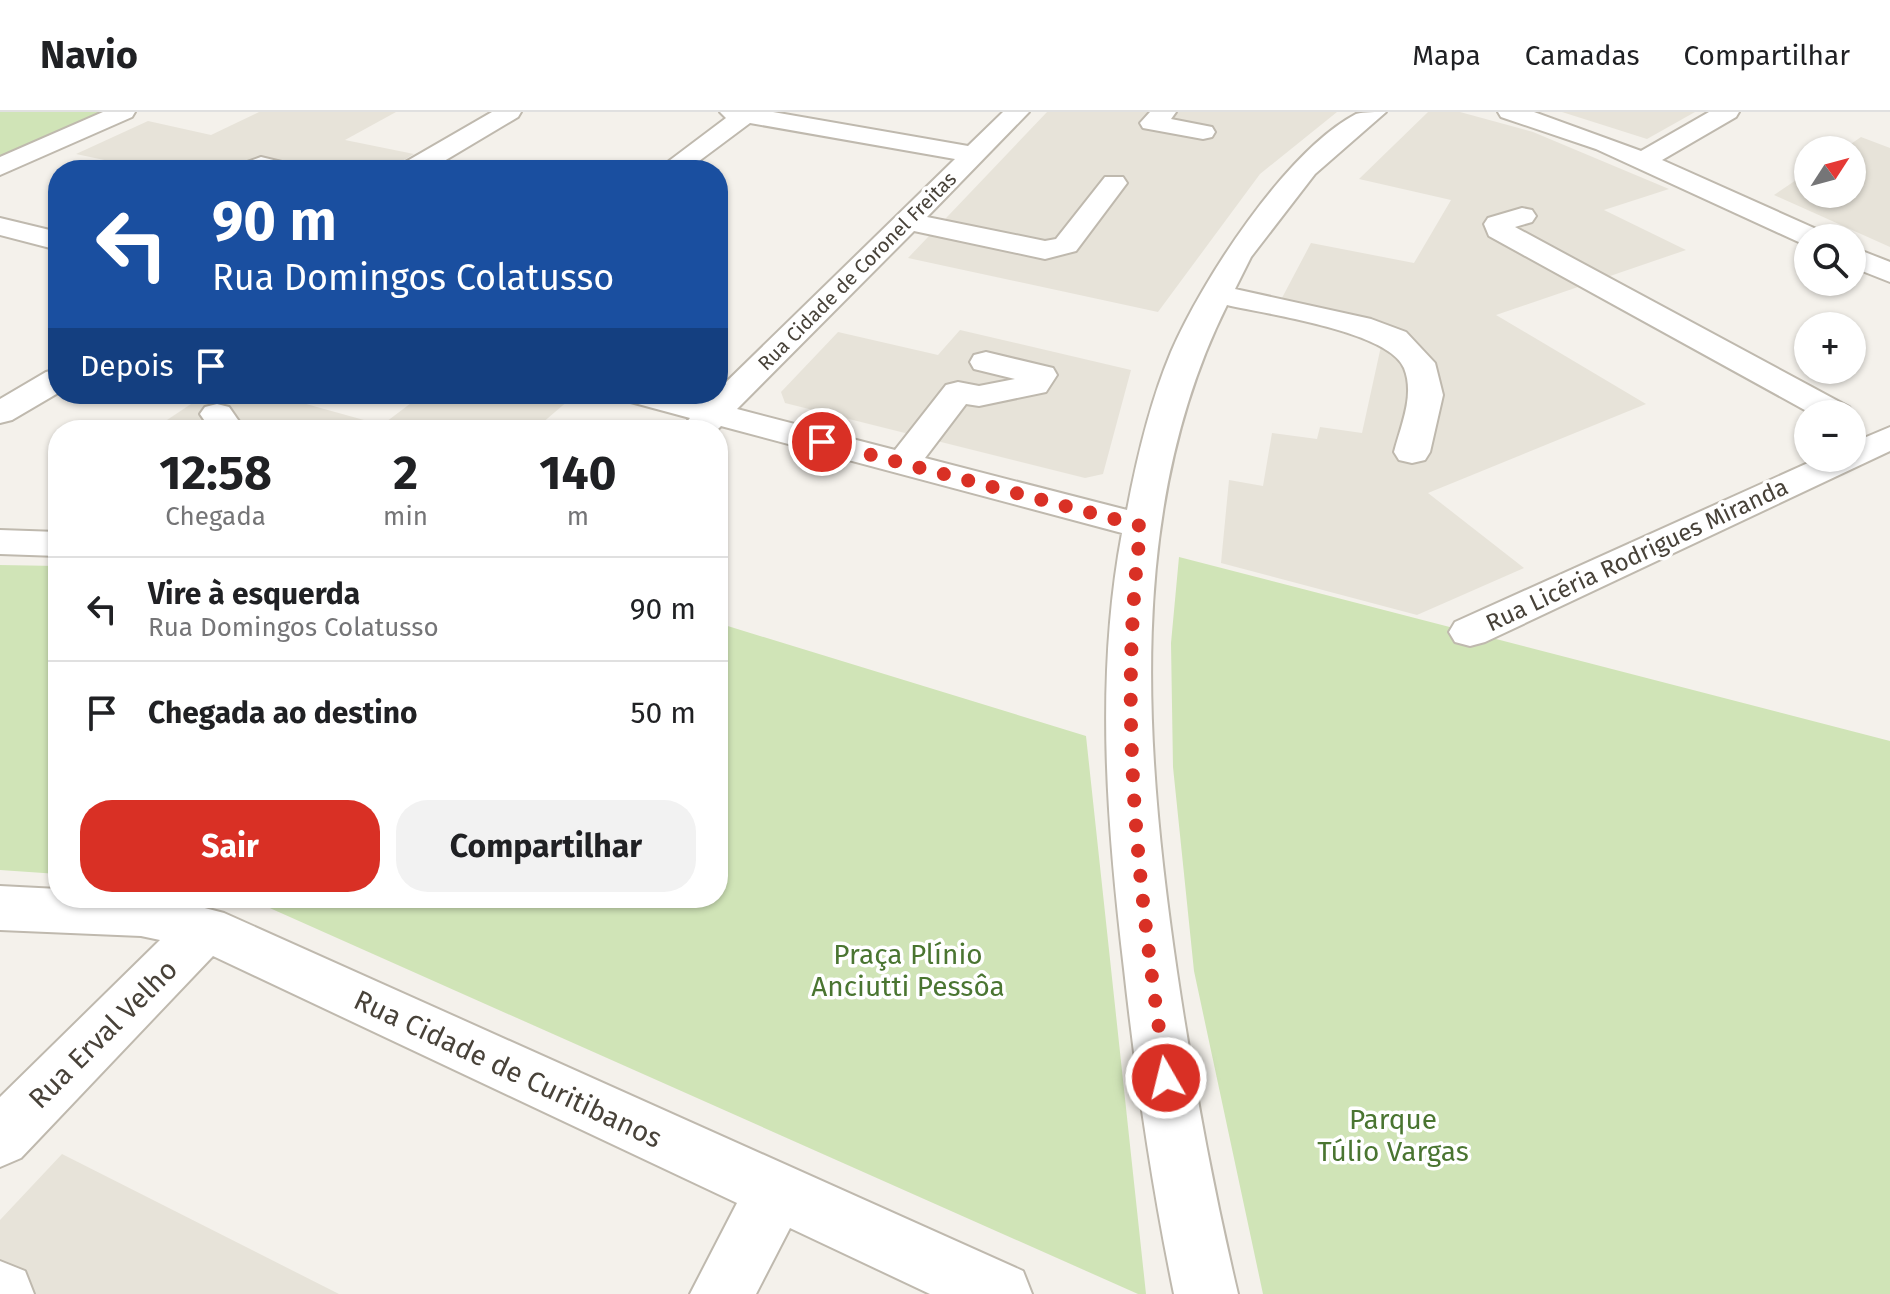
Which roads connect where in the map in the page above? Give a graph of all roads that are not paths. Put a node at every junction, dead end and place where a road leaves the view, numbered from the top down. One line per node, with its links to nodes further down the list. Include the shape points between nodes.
1 (123, 112): 15 (street)
2 (509, 112): 12 (street)
3 (1017, 112): 11 (street, Rua Cidade de Coronel Freitas)
4 (1164, 112): 10 (street, via 1152,123)
5 (1374, 112): 24 (street, via 1287,189)
6 (1510, 112): 9 (street)
7 (1727, 112): 14 (street)
8 (742, 113): 11 (street); 13 (street)
9 (1544, 116): 14 (street)
10 (1203, 132)
11 (974, 155): 18 (street, Rua Cidade de Coronel Freitas)
12 (428, 160)
13 (683, 160)
14 (1644, 160): 20 (street)
15 (0, 167)
16 (1114, 183): 18 (street, via 1066,245 1057,248 1045,250)
17 (1522, 216): 28 (street, via 1498,224 1499,230)
18 (908, 221): 27 (street, Rua Cidade de Coronel Freitas)
19 (0, 226): 21 (street)
20 (1794, 229)
21 (48, 238)
22 (1866, 262): 23 (street)
23 (1890, 273)
24 (1217, 294): 38 (street, via 1360,326 1395,339 1419,363 1426,395); 41 (street, via 1171,398)
25 (986, 362): 39 (street, via 1041,375 1034,385 1020,388 979,396 958,392)
26 (48, 385): 31 (street)
27 (728, 399)
28 (1811, 400)
29 (663, 404): 32 (street)
30 (723, 404): 33 (street, Rua Cidade de Coronel Freitas)
31 (0, 413)
32 (700, 420)
33 (707, 420)
34 (728, 427): 39 (street)
35 (1866, 429): 36 (street)
36 (1888, 439): 37 (street, Rua Licéria Rodrigues Miranda)
37 (1866, 449)
38 (1412, 452)
39 (903, 463): 41 (street)
40 (1817, 472): 44 (street, Rua Licéria Rodrigues Miranda)
41 (1141, 526): 51 (street, via 1132,605 1133,814 1170,1104)
42 (0, 542): 43 (street)
43 (48, 544)
44 (1470, 632)
45 (0, 908): 46 (street, Rua Cidade de Curitibanos, via 141,914)
46 (206, 929): 47 (street, Rua Erval Velho); 48 (street, Rua Cidade de Curitibanos)
47 (0, 1138)
48 (776, 1192): 49 (street); 50 (street, Rua Cidade de Curitibanos)
49 (722, 1294)
50 (1000, 1294)
51 (1206, 1294)

